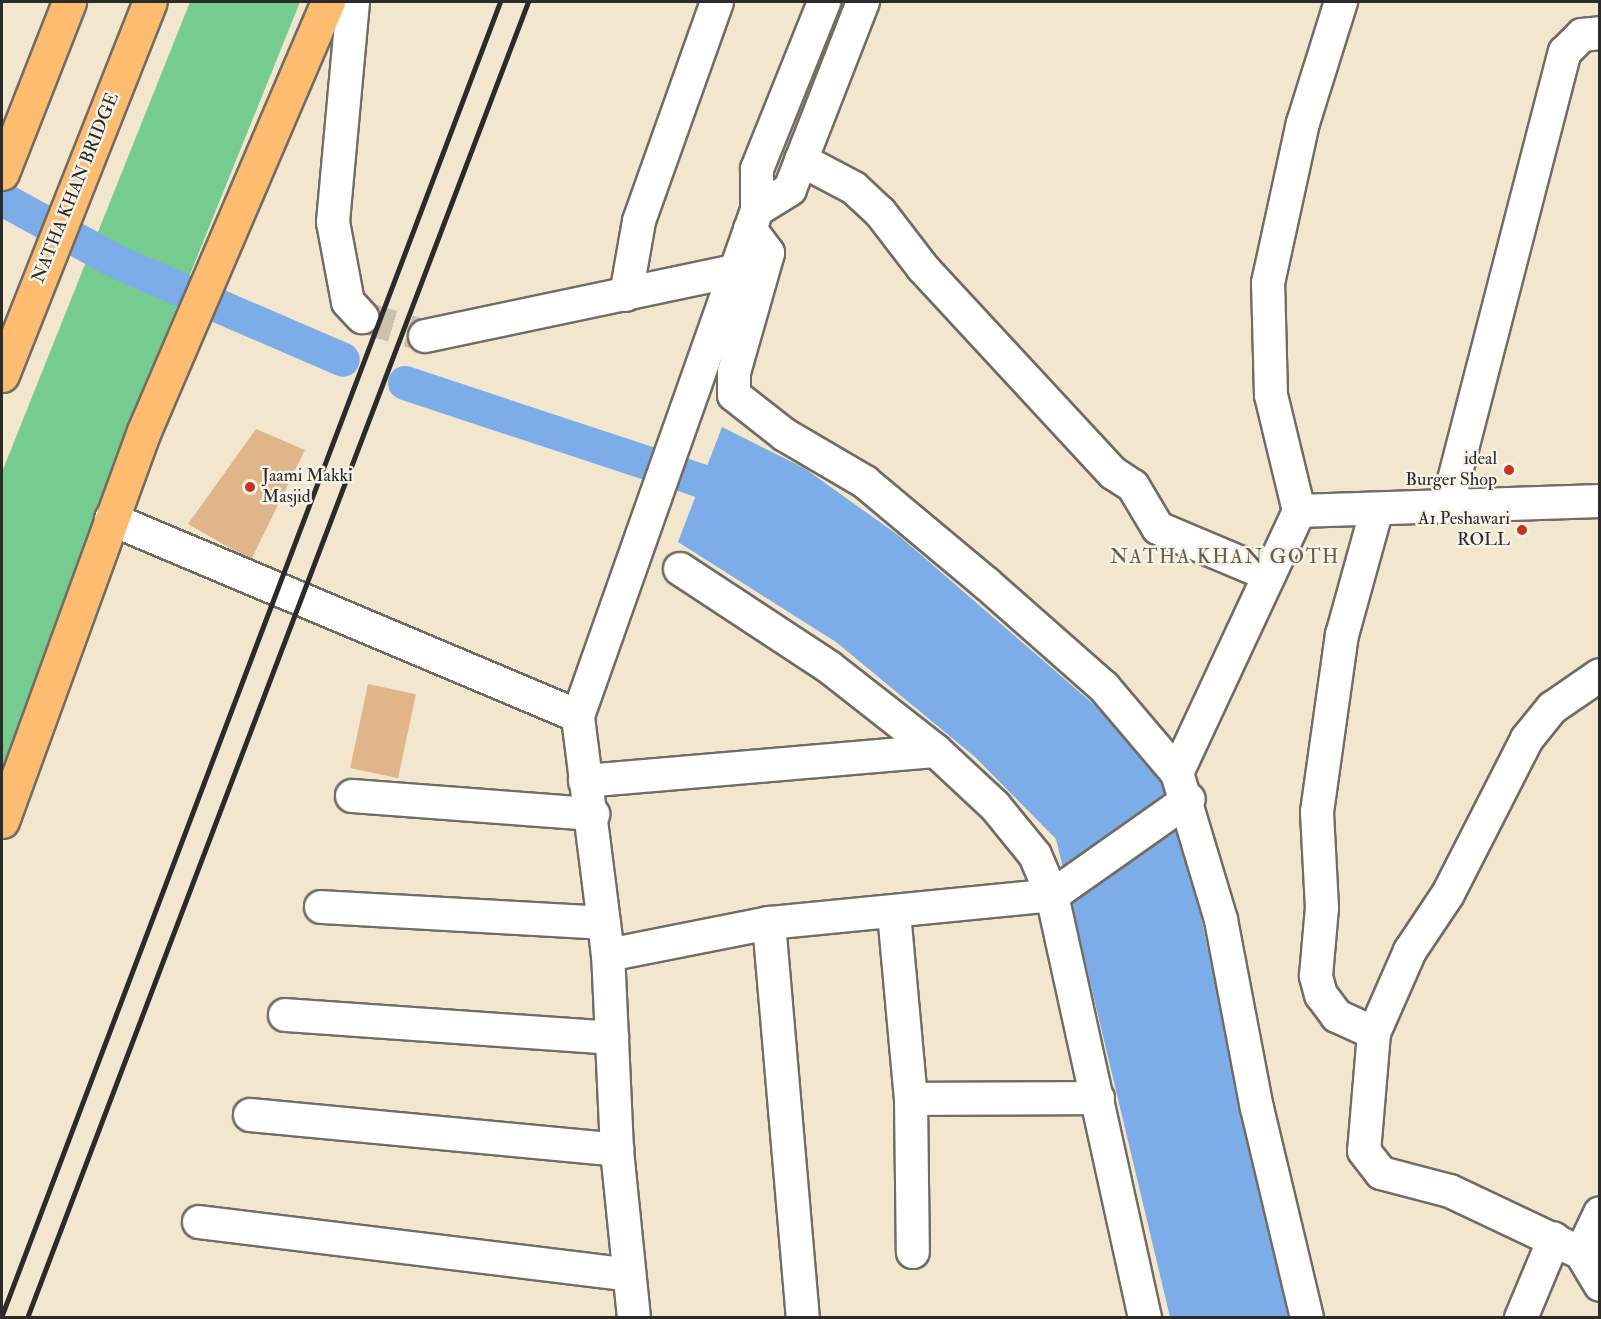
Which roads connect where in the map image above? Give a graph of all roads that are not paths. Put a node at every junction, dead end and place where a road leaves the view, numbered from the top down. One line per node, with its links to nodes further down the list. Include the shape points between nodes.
1 (69, 2): 11 (highway)
2 (150, 2): 17 (highway, NATHA KHAN BRIDGE)
3 (328, 2): 22 (highway)
4 (353, 2): 15 (street, via 333,222 348,302)
5 (717, 2): 14 (street, via 639,221)
6 (824, 2): 12 (street, via 757,169)
7 (863, 2): 10 (street)
8 (1341, 2): 20 (street, via 1303,123 1268,283 1271,395)
9 (1599, 33): 19 (street, via 1582,34 1565,52)
10 (801, 160): 12 (street, via 790,189); 24 (street, via 854,188 880,212 923,268 1113,473 1133,486 1158,528)
11 (2, 173)
12 (754, 219): 13 (street); 29 (street, via 768,253 734,372 734,395 785,435 864,482 986,583 1104,687)
13 (734, 271): 14 (street); 26 (street, via 704,371 605,632)
14 (626, 295): 16 (street)
15 (362, 317)
16 (425, 336)
17 (2, 375)
18 (1599, 501): 19 (street)
19 (1447, 507): 21 (street)
20 (1299, 511): 21 (street); 24 (street)
21 (1376, 512): 40 (street, via 1342,634 1317,812 1322,908 1316,976 1321,995 1337,1016)
22 (111, 519): 26 (street); 32 (highway)
23 (680, 569): 27 (street, via 829,667)
24 (1270, 575): 29 (street)
25 (1599, 675): 40 (street, via 1552,708 1527,739 1448,894 1410,951)
26 (578, 716): 28 (street)
27 (936, 752): 28 (street); 33 (street, via 996,806 1035,855)
28 (585, 781): 31 (street)
29 (1184, 791): 33 (street); 56 (street, via 1221,920 1257,1108)
30 (352, 796): 31 (street)
31 (593, 814): 36 (street)
32 (2, 821)
33 (1052, 895): 35 (street); 42 (street)
34 (321, 907): 36 (street)
35 (894, 913): 37 (street); 43 (street)
36 (604, 923): 38 (street)
37 (769, 924): 38 (street); 54 (street)
38 (608, 955): 41 (street)
39 (285, 1015): 41 (street)
40 (1374, 1033): 48 (street, via 1366,1086 1364,1151 1369,1164 1381,1173 1449,1191)
41 (612, 1038): 45 (street)
42 (1098, 1098): 43 (street); 55 (street)
43 (911, 1099): 49 (street)
44 (250, 1115): 45 (street)
45 (617, 1150): 51 (street)
46 (1599, 1212): 50 (street)
47 (199, 1222): 51 (street)
48 (1554, 1239): 50 (street); 57 (street)
49 (913, 1252)
50 (1581, 1253): 52 (street)
51 (630, 1275): 53 (street)
52 (1599, 1285)
53 (634, 1317)
54 (803, 1317)
55 (1145, 1317)
56 (1306, 1317)
57 (1521, 1317)

